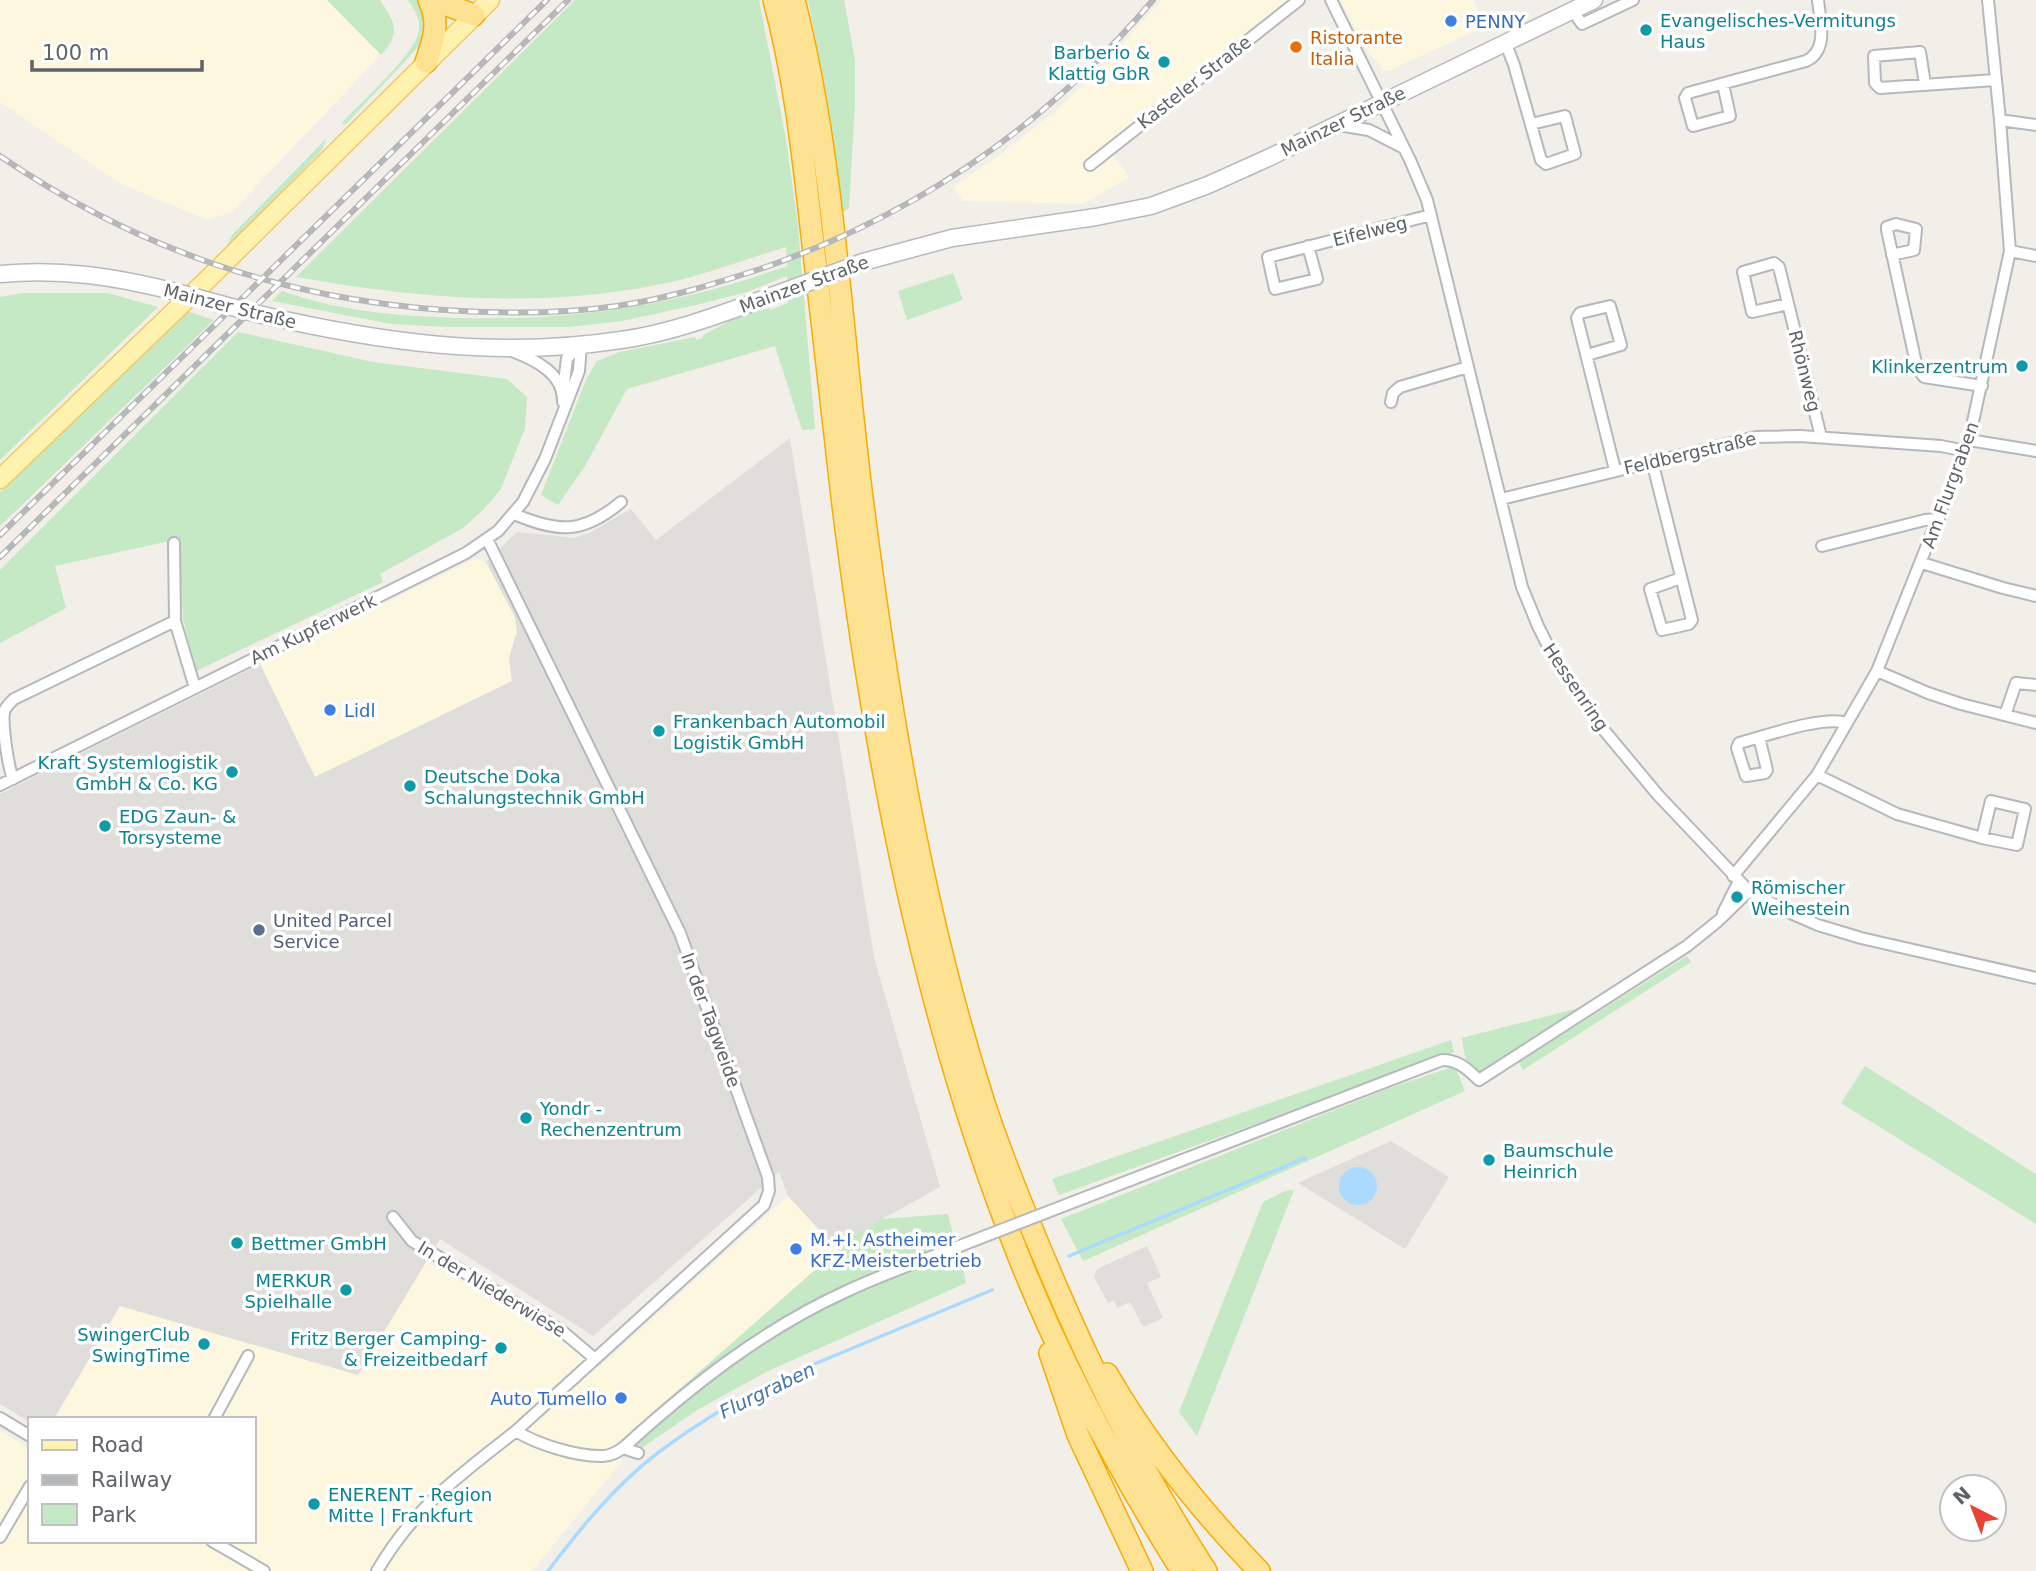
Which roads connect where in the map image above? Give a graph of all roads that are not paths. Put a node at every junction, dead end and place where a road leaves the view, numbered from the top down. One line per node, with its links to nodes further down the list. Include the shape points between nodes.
1 (431, 0): 11 (highway); 14 (highway, via 436,30)
2 (490, 0): 11 (main road)
3 (774, 0): 74 (highway, via 801,135 847,533 895,832 956,1077)
4 (793, 0): 73 (highway, via 821,133 866,530 908,795 957,1010 996,1139)
5 (1299, 0): 24 (street, Kasteler Straße)
6 (1331, 0): 18 (street)
7 (1594, 0): 12 (main road, Mainzer Straße)
8 (1633, 0): 12 (street, via 1582,24)
9 (1818, 0): 16 (street, via 1821,43 1813,58)
10 (1988, 0): 15 (street, Am Flurgraben)
11 (469, 8): 14 (main road)
12 (1573, 10): 13 (main road, Mainzer Straße)
13 (1506, 44): 18 (main road, Mainzer Straße); 20 (street)
14 (426, 62): 45 (main road)
15 (1995, 80): 17 (street); 19 (street, Am Flurgraben)
16 (1723, 84): 16 (street, via 1686,95 1693,126 1730,116)
17 (1925, 84): 17 (street, via 1877,87 1874,56 1920,52)
18 (1381, 102): 21 (main road, Mainzer Straße); 23 (street, Hessenring)
19 (2000, 120): 22 (street); 27 (street, Am Flurgraben)
20 (1531, 124): 20 (street, via 1543,163 1575,154 1566,116)
21 (1335, 125): 23 (street, via 1369,130); 32 (main road, Mainzer Straße, bridge, via 1208,185 1151,206 952,238 863,262 682,326)
22 (2036, 125)
23 (1404, 148): 25 (street, Hessenring)
24 (1090, 165)
25 (1431, 215): 26 (street, Eifelweg); 35 (street, Hessenring)
26 (1308, 246): 26 (street, Eifelweg, via 1268,257 1275,289 1317,279)
27 (2010, 251): 29 (street); 36 (street, Am Flurgraben)
28 (1892, 255): 36 (street, via 1917,368 1924,377)
29 (2036, 256)
30 (0, 274): 33 (main road, Mainzer Straße, bridge, via 57,271 122,278 353,335)
31 (1788, 304): 31 (street, Rhönweg, via 1777,264 1743,272 1752,312); 40 (street, Rhönweg)
32 (581, 345): 33 (main road, Mainzer Straße); 37 (street, Am Kupferwerk, via 567,358); 39 (street, Am Kupferwerk, via 579,371)
33 (502, 348): 37 (street, via 541,364)
34 (1587, 355): 34 (street, via 1578,315 1610,306 1621,345); 44 (street)
35 (1468, 367): 38 (street, via 1400,387); 46 (street, Hessenring)
36 (1982, 386): 41 (street, Am Flurgraben)
37 (563, 392): 39 (street, Am Kupferwerk)
38 (1391, 402)
39 (563, 409): 48 (street, Am Kupferwerk, via 541,468)
40 (1821, 437): 41 (street, Feldbergstraße); 43 (street, Feldbergstraße, via 1756,437)
41 (1967, 446): 42 (street, Feldbergstraße); 49 (street, Am Flurgraben)
42 (2036, 450)
43 (1652, 461): 44 (street, Feldbergstraße); 54 (street)
44 (1615, 470): 46 (street, Feldbergstraße)
45 (0, 479)
46 (1501, 499): 68 (street, Hessenring, via 1522,587 1553,656 1593,717)
47 (621, 502): 48 (street, via 574,528 549,527)
48 (514, 514): 50 (street, Am Kupferwerk)
49 (1940, 519): 52 (street); 53 (street, Am Flurgraben)
50 (487, 539): 59 (street, Am Kupferwerk); 76 (street, In der Tagweide, via 680,933 768,1177 764,1205)
51 (174, 543): 56 (street)
52 (1822, 546)
53 (1922, 563): 55 (street); 57 (street, Am Flurgraben)
54 (1681, 578): 54 (street, via 1650,589 1662,630 1692,622)
55 (2035, 593)
56 (175, 621): 59 (street); 65 (street, via 8,704 4,714)
57 (1877, 671): 60 (street, via 1927,693); 61 (street, Am Flurgraben)
58 (2036, 685): 60 (street, via 2016,683)
59 (195, 688): 65 (street, Am Kupferwerk)
60 (2005, 715): 62 (street)
61 (1847, 723): 63 (street, via 1827,721); 64 (street, Am Flurgraben)
62 (2036, 723)
63 (1759, 737)
64 (1816, 775): 67 (street, via 1897,814); 68 (street, Am Flurgraben)
65 (13, 779): 66 (street, Am Kupferwerk)
66 (0, 785)
67 (1982, 838): 67 (street, via 1991,801 2025,809 2017,845)
68 (1736, 878): 69 (street, Hessenring); 70 (street, Am Flurgraben)
69 (1749, 891): 70 (street); 71 (street, Hessenring, via 1818,925)
70 (1718, 921): 81 (street, bridge, via 1687,946 1479,1080 1461,1063 1442,1060 847,1291 734,1356 692,1386)
71 (2036, 978)
72 (393, 1217): 76 (street, In der Niederwiese, via 411,1241 562,1331)
73 (1040, 1249): 90 (highway, via 1110,1406); 91 (highway, via 1094,1351 1175,1475)
74 (1038, 1303): 88 (highway, via 1078,1435); 89 (highway, via 1103,1437)
75 (248, 1356): 77 (street)
76 (594, 1359): 79 (street, In der Tagweide)
77 (215, 1417)
78 (0, 1418): 80 (street)
79 (516, 1431): 81 (street, via 571,1451 601,1456); 87 (street, via 431,1499)
80 (28, 1435)
81 (623, 1448): 82 (street)
82 (638, 1452)
83 (28, 1489): 84 (street)
84 (0, 1537)
85 (215, 1543): 86 (street)
86 (264, 1571)
87 (377, 1571)
88 (1142, 1571)
89 (1182, 1571)
90 (1206, 1571)
91 (1259, 1571)

